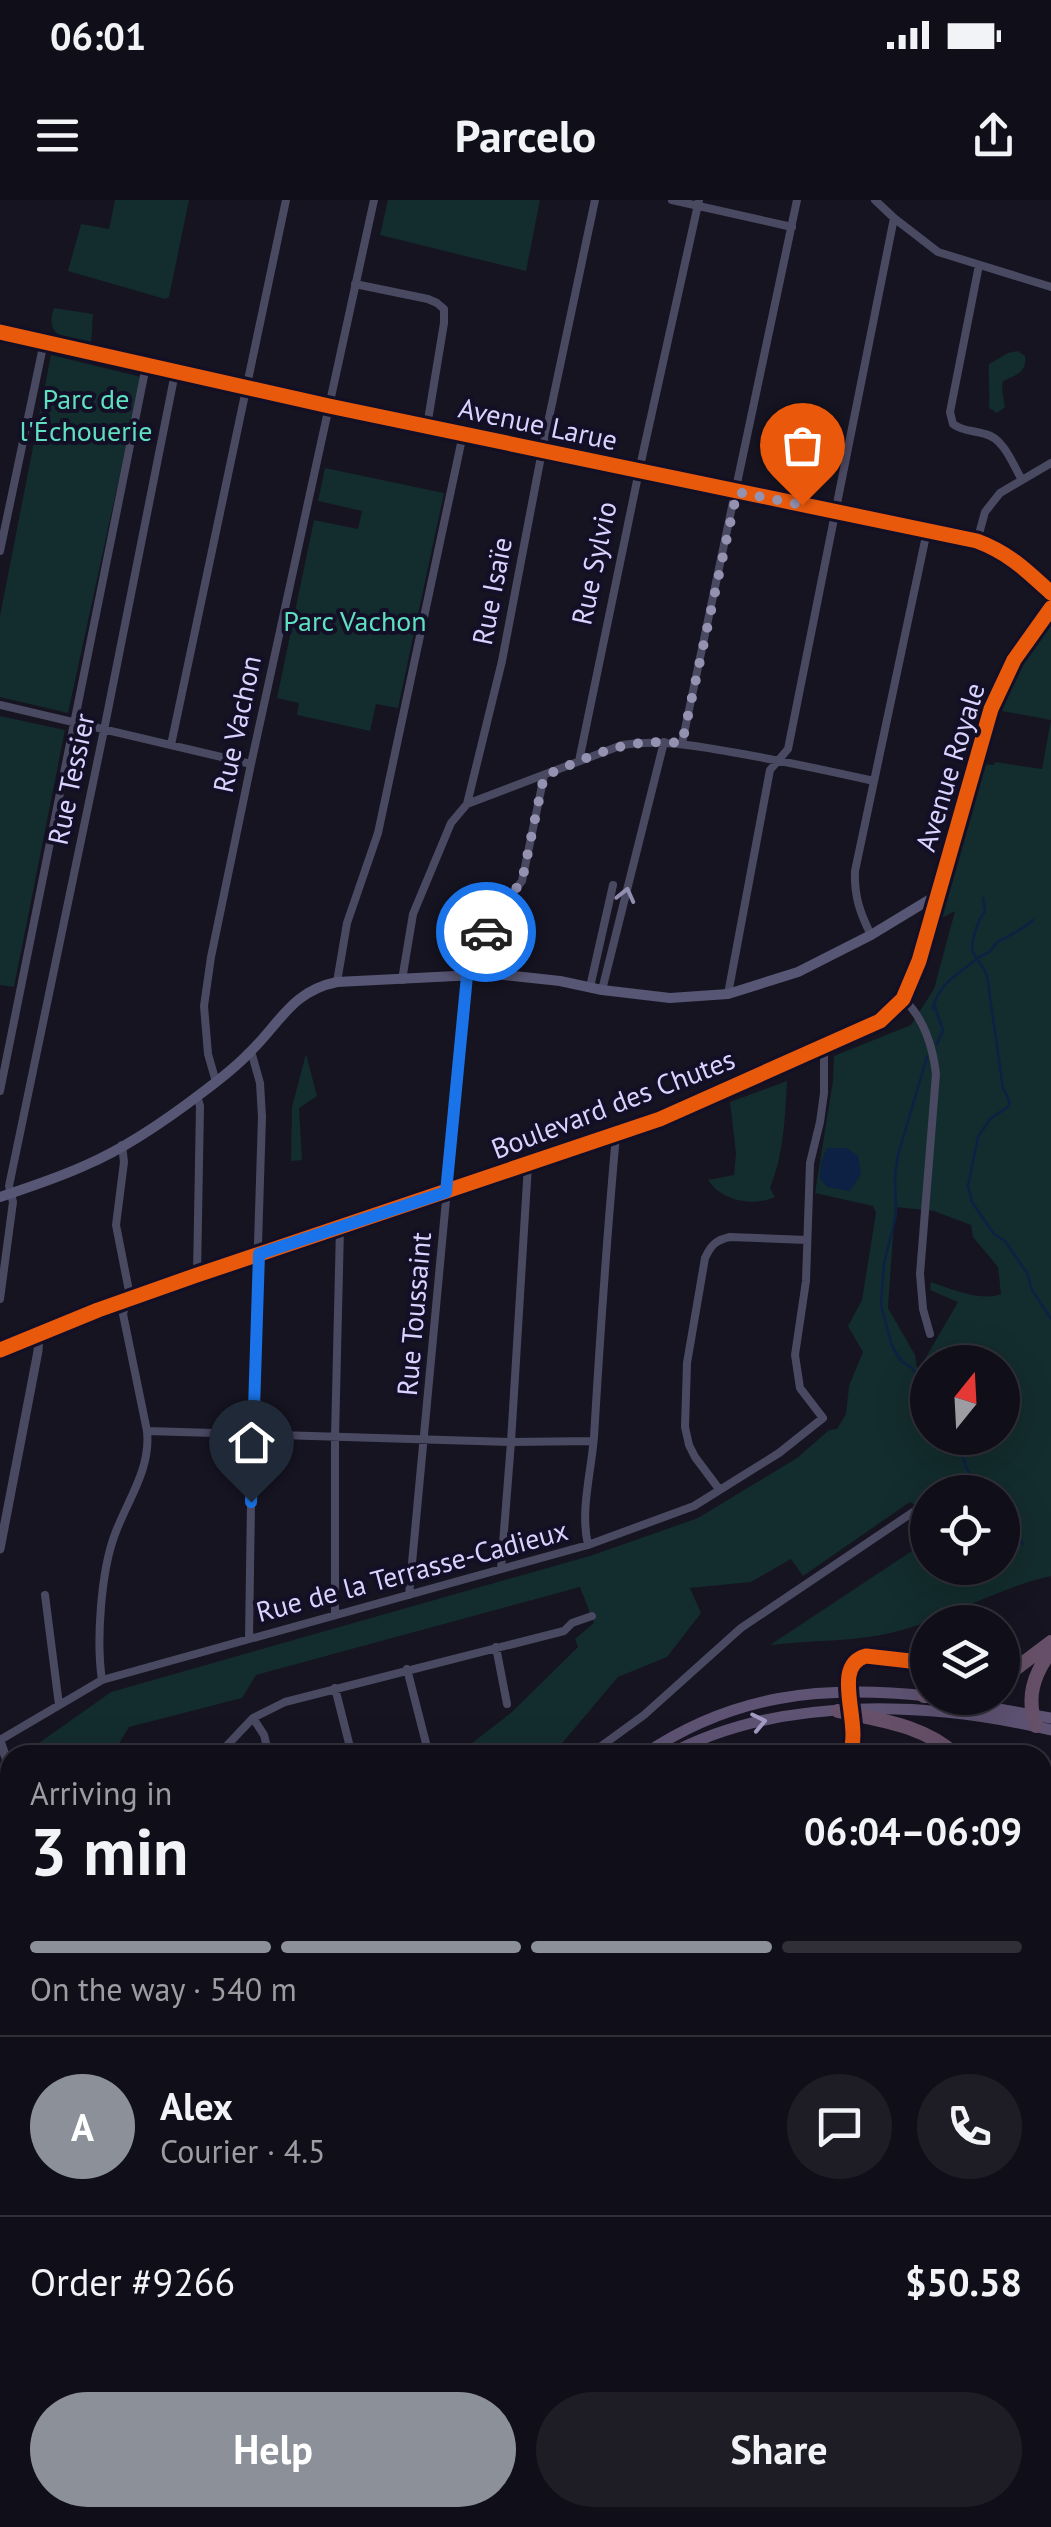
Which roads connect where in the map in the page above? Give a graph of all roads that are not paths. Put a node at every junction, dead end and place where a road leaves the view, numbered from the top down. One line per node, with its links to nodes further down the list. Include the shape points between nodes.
1 (286, 200): 17 (street)
2 (374, 200): 11 (street, Rue Vachon)
3 (596, 200): 21 (street, Rue Isaïe)
4 (672, 200): 7 (street)
5 (798, 200): 9 (street)
6 (875, 200): 8 (street)
7 (698, 203): 9 (street); 23 (street, Rue Sylvio)
8 (894, 218): 10 (street, via 938,252); 26 (street)
9 (792, 227): 25 (street)
10 (979, 266): 12 (street); 24 (street, via 950,412 962,431 994,437)
11 (355, 284): 18 (street, Rue Vachon); 19 (street, via 428,299 444,310)
12 (1051, 287)
13 (0, 332): 14 (street, Avenue Larue)
14 (44, 342): 15 (street, Avenue Larue); 29 (street)
15 (146, 366): 16 (street, Avenue Larue); 33 (street)
16 (175, 373): 17 (street, Avenue Larue); 34 (street, Rue Tessier)
17 (246, 388): 18 (street, Avenue Larue); 37 (street)
18 (329, 406): 19 (street, Avenue Larue); 40 (street, Rue Vachon)
19 (427, 426): 20 (street, Avenue Larue)
20 (462, 434): 21 (street, Avenue Larue); 49 (street, via 378,833 348,923)
21 (542, 450): 23 (street, Avenue Larue); 43 (street, Rue Isaïe)
22 (1051, 462): 24 (street)
23 (638, 471): 25 (street, Avenue Larue); 39 (street, Rue Sylvio)
24 (1022, 480): 28 (street, via 985,512)
25 (737, 492): 26 (street, Avenue Larue); 36 (street)
26 (834, 512): 27 (street, Avenue Larue); 38 (street, via 788,749)
27 (927, 531): 28 (street, Avenue Larue); 42 (street)
28 (977, 542): 30 (street, Avenue Larue, via 1013,558)
29 (0, 551)
30 (1051, 593)
31 (1051, 608): 45 (main road, Avenue Royale, via 990,709)
32 (0, 704): 33 (street)
33 (73, 722): 34 (street); 57 (street)
34 (104, 730): 37 (street); 63 (street, Rue Tessier)
35 (664, 742): 36 (street); 39 (street, via 622,744); 51 (street, one-way to 35)
36 (682, 743): 38 (street)
37 (171, 745): 40 (street)
38 (779, 760): 42 (street); 52 (street, via 770,770)
39 (579, 761): 41 (street)
40 (250, 764): 56 (street, Rue Vachon, via 204,999)
41 (544, 776): 43 (street); 47 (street, Rue Toussaint, via 522,881 491,920)
42 (874, 781): 46 (street, via 854,890)
43 (467, 804): 48 (street, Rue Isaïe, via 451,823 414,914)
44 (613, 885): 50 (street)
45 (937, 895): 46 (main road, Avenue Royale); 53 (street)
46 (871, 935): 52 (main road, Avenue Royale, via 798,972)
47 (467, 976): 48 (main road, Avenue Royale); 50 (main road, Avenue Royale); 62 (street, Rue Toussaint)
48 (402, 980): 49 (main road, Avenue Royale)
49 (337, 982): 55 (main road, Avenue Royale, via 300,998)
50 (590, 987): 51 (main road, Avenue Royale)
51 (602, 990): 52 (main road, Avenue Royale, via 670,998)
52 (728, 994)
53 (903, 999): 54 (street, Boulevard des Chutes, via 880,1021); 71 (street, via 918,1014 936,1074 920,1274)
54 (824, 1048): 59 (street, Boulevard des Chutes); 65 (street)
55 (251, 1051): 56 (main road, Avenue Royale); 66 (street, via 262,1118)
56 (216, 1082): 58 (main road, Avenue Royale)
57 (0, 1091)
58 (197, 1096): 60 (main road, Avenue Royale); 67 (street)
59 (616, 1135): 61 (street, Boulevard des Chutes); 78 (street)
60 (122, 1145): 63 (main road, Avenue Royale, via 74,1171); 69 (street, via 116,1225)
61 (528, 1164): 62 (street, Boulevard des Chutes); 77 (street)
62 (446, 1192): 64 (street, Boulevard des Chutes); 76 (street, Rue Toussaint)
63 (5, 1195): 68 (street, Rue Tessier, via 13,1202)
64 (340, 1228): 66 (street, Boulevard des Chutes); 75 (street)
65 (807, 1240): 79 (street, Rue de la Terrasse-Cadieux, via 794,1355 800,1388 823,1418); 79 (street, via 730,1237 710,1246 705,1258 687,1363 685,1427 695,1456)
66 (259, 1254): 67 (street, Boulevard des Chutes); 74 (street)
67 (197, 1274): 69 (street, Boulevard des Chutes)
68 (0, 1299)
69 (127, 1300): 70 (street, Boulevard des Chutes); 73 (street, via 122,1314)
70 (38, 1334): 72 (street, Boulevard des Chutes); 82 (street)
71 (930, 1334)
72 (0, 1350)
73 (147, 1431): 74 (street); 94 (street, via 145,1466 105,1578)
74 (252, 1434): 75 (street); 88 (street)
75 (335, 1437): 76 (street); 86 (street)
76 (425, 1438): 77 (street); 85 (street, Rue Toussaint)
77 (511, 1442): 78 (street); 83 (street)
78 (594, 1442): 81 (street, via 584,1526)
79 (719, 1489): 81 (street, Rue de la Terrasse-Cadieux, via 694,1506)
80 (910, 1514): 109 (street, via 741,1628)
81 (588, 1546): 83 (street, Rue de la Terrasse-Cadieux)
82 (0, 1549)
83 (500, 1569): 85 (street, Rue de la Terrasse-Cadieux)
84 (45, 1595): 98 (street)
85 (410, 1595): 86 (street, Rue de la Terrasse-Cadieux)
86 (334, 1616): 88 (street, Rue de la Terrasse-Cadieux)
87 (592, 1616): 90 (street, via 564,1631)
88 (249, 1639): 94 (street, Rue de la Terrasse-Cadieux)
89 (1051, 1642): 92 (highway)
90 (496, 1647): 93 (street); 97 (street)
91 (1051, 1651): 103 (highway, via 1032,1688)
92 (1020, 1665)
93 (408, 1669): 95 (street); 108 (street)
94 (102, 1680): 98 (street, Rue de la Terrasse-Cadieux)
95 (334, 1688): 101 (street); 107 (street)
96 (910, 1695): 110 (main road, via 836,1692 759,1702)
97 (507, 1704)
98 (59, 1705): 104 (street, Rue de la Terrasse-Cadieux)
99 (838, 1711): 103 (main road, via 906,1710); 111 (main road, one-way to 99, via 767,1719); 112 (highway, via 917,1730)
100 (1006, 1715): 103 (main road)
101 (254, 1718): 105 (street); 106 (street)
102 (1051, 1718): 103 (main road)
103 (1039, 1723)
104 (0, 1741)
105 (228, 1745)
106 (266, 1745)
107 (349, 1745)
108 (427, 1745)
109 (602, 1745)
110 (660, 1745)
111 (688, 1745)
112 (944, 1745)

